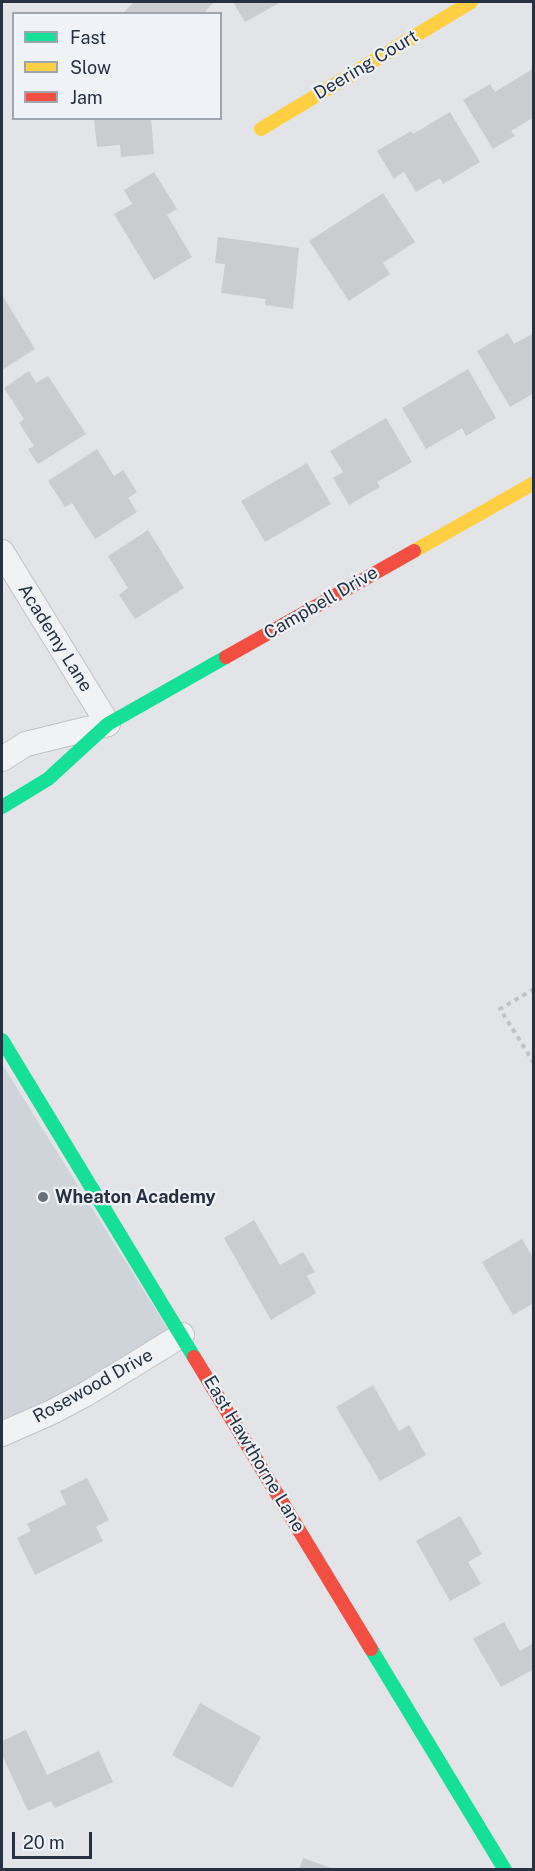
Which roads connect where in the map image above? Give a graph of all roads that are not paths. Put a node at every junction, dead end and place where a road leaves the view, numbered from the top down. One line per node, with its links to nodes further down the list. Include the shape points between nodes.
1 (471, 2): 2 (street, Deering Court)
2 (261, 129)
3 (534, 483): 5 (street, Campbell Drive)
4 (2, 552): 5 (street, Academy Lane)
5 (108, 724): 6 (street, Campbell Drive, via 26,744); 7 (street, Campbell Drive, via 48,779)
6 (2, 759)
7 (2, 807)
8 (2, 1040): 9 (street, East Hawthorne Lane)
9 (183, 1335): 10 (street, Rosewood Drive, via 86,1394); 11 (street, East Hawthorne Lane)
10 (2, 1434)
11 (505, 1869)

